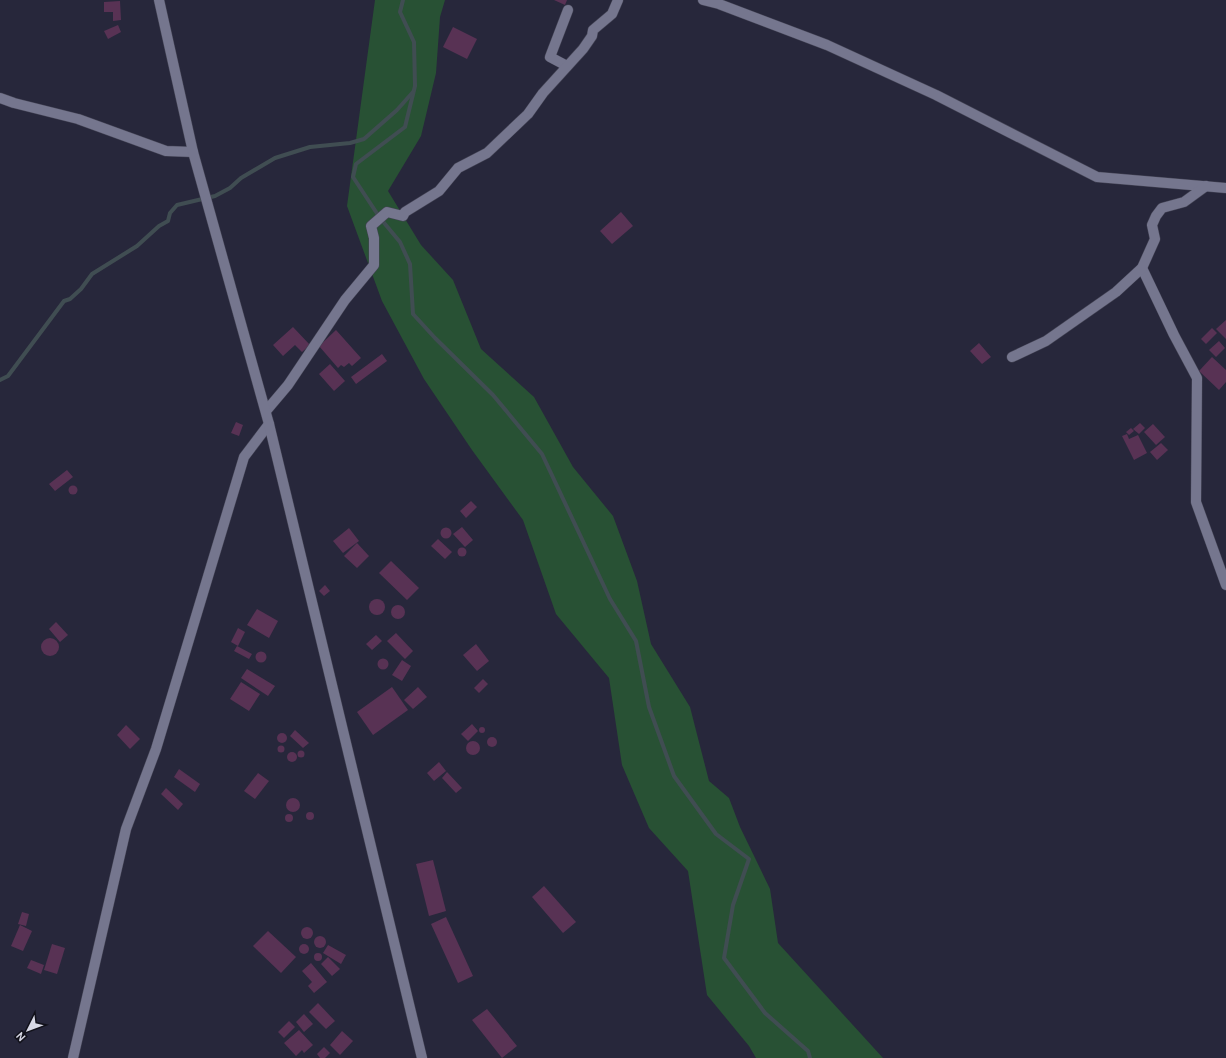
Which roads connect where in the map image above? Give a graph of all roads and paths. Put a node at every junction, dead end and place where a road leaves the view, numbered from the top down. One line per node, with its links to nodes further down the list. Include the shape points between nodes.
1 (159, 0): 7 (street)
2 (618, 0): 5 (street, via 612,14 593,30 592,36)
3 (704, 0): 8 (street, via 827,45 936,95 1098,177)
4 (568, 10): 5 (street, via 550,57)
5 (567, 66): 12 (street, via 528,114 487,153 458,168 439,191 405,212 403,216 387,212 371,226 374,238 374,265 345,300 288,385)
6 (0, 98): 7 (street, via 78,119 166,151)
7 (193, 152): 12 (street)
8 (1206, 186): 9 (street); 10 (street, via 1184,202 1162,208 1152,225 1155,239)
9 (1226, 188)
10 (1142, 268): 11 (street, via 1116,292 1046,341); 14 (street, via 1197,378 1196,502)
11 (1012, 357)
12 (266, 411): 13 (street)
13 (269, 424): 15 (street, via 244,457 156,749 126,829); 16 (street)
14 (1226, 585)
15 (73, 1058)
16 (422, 1058)

